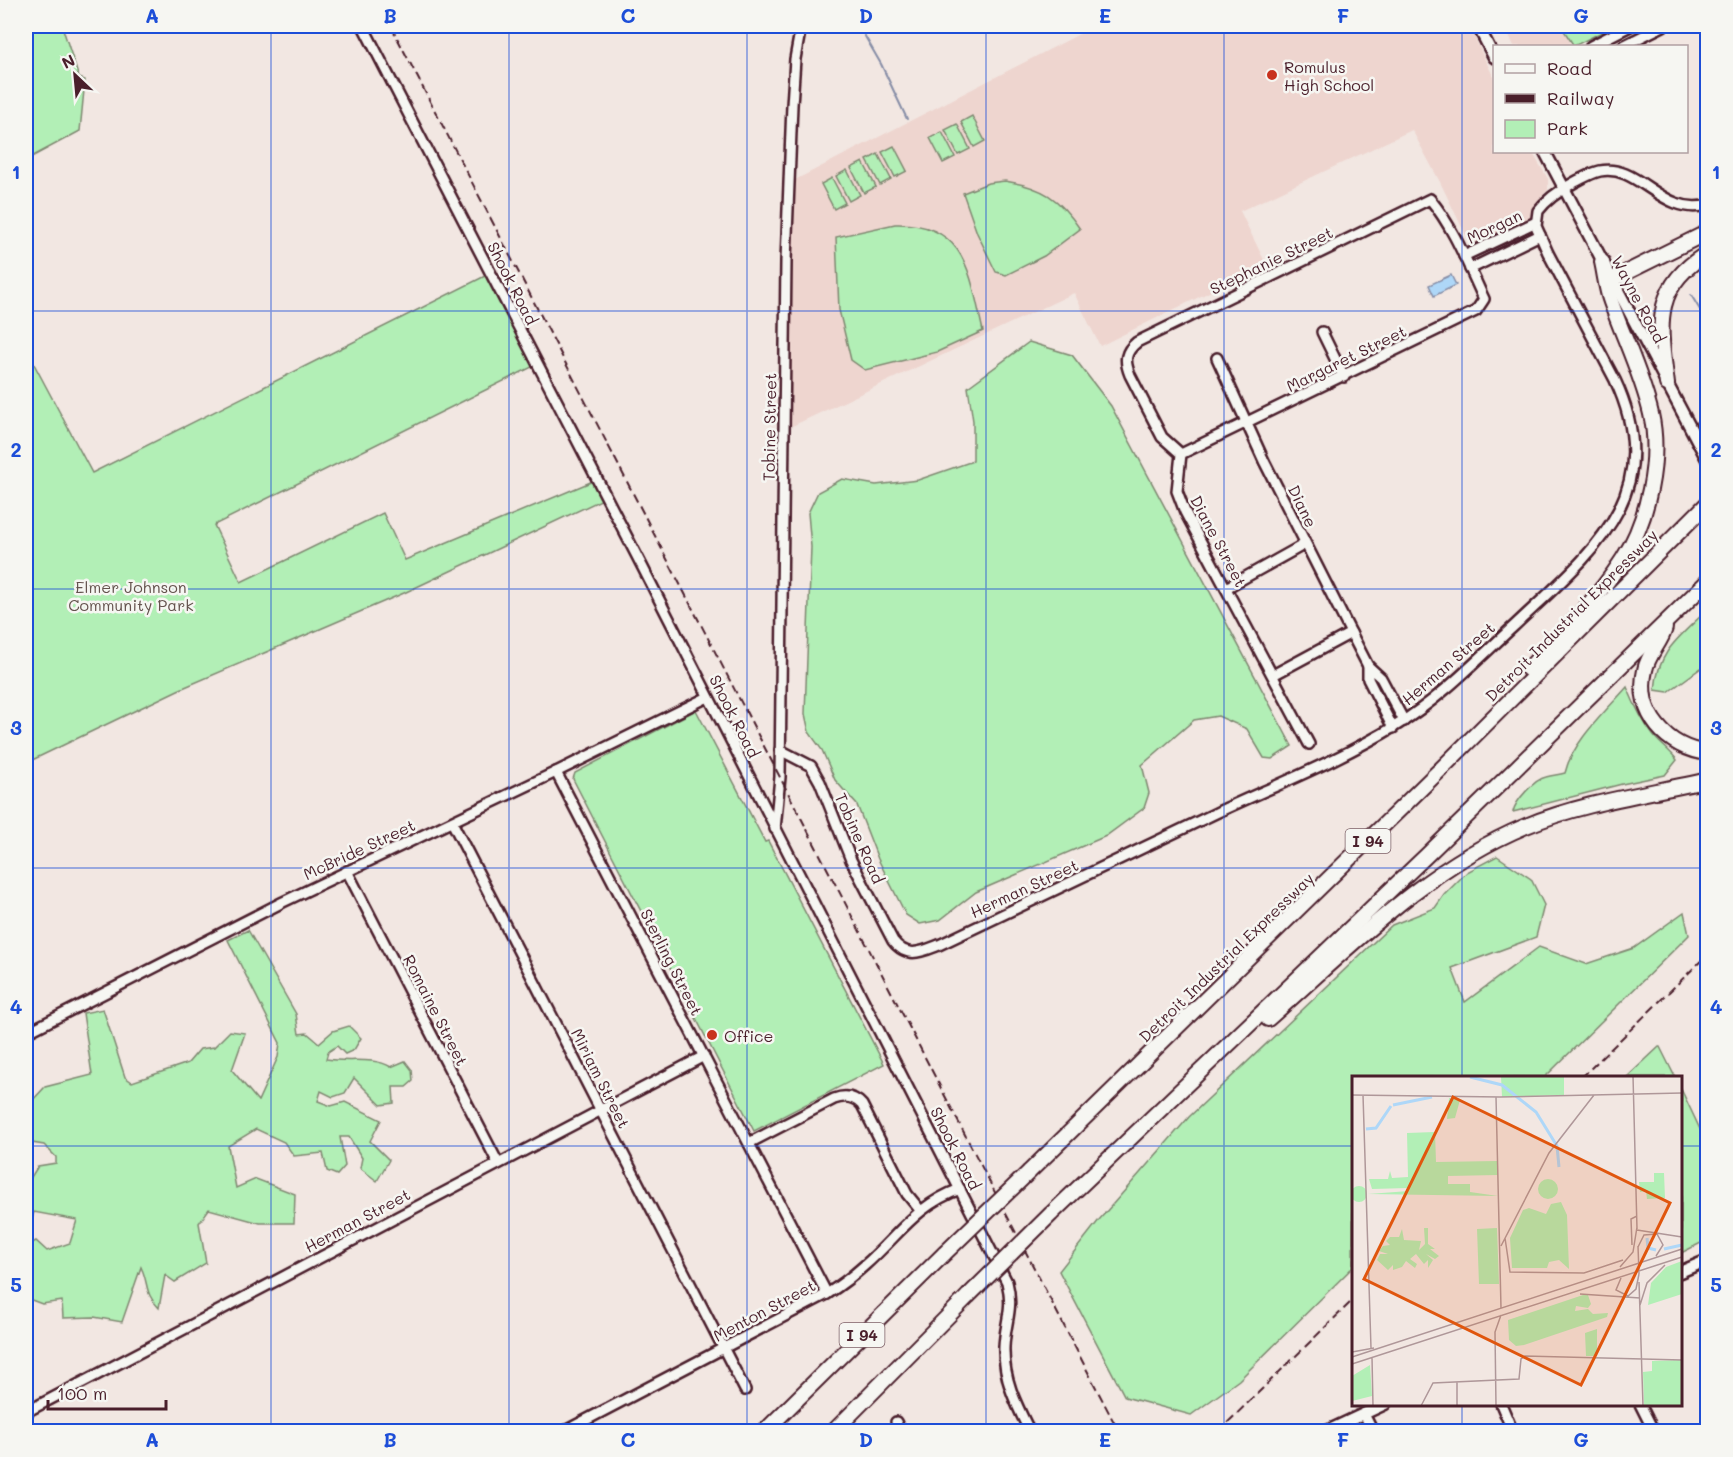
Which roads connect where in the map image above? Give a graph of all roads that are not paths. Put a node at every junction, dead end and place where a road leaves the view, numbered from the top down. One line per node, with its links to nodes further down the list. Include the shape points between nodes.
1 (363, 26): 34 (street, Shook Road)
2 (801, 26): 38 (street, Tobine Street, via 793,79 786,261)
3 (1478, 26): 8 (main road)
4 (1630, 26): 6 (street)
5 (1663, 26): 7 (street)
6 (1593, 45)
7 (1625, 45)
8 (1493, 55)
9 (1546, 153): 10 (main road, Wayne Road)
10 (1564, 188): 11 (street, via 1593,173 1615,171 1674,203 1688,207); 12 (street, via 1540,207); 16 (main road, Wayne Road)
11 (1707, 205)
12 (1536, 222): 14 (street, Herman Street); 17 (street, Morgan)
13 (1707, 232): 18 (highway)
14 (1540, 235): 17 (street, Morgan); 35 (street, Herman Street, via 1624,402 1632,448 1626,492 1613,522 1593,550 1453,683)
15 (1707, 253): 22 (highway, via 1684,271 1665,303 1660,332)
16 (1602, 262): 18 (main road, Wayne Road); 40 (highway, via 1610,300 1651,416 1653,459 1645,509 1625,557 1610,578 1475,724)
17 (1467, 263): 21 (street, Margaret Street, via 1484,299 1476,311); 24 (street, Stephanie Street, via 1430,199 1137,342 1128,350 1126,366 1162,437)
18 (1611, 280): 22 (main road, Wayne Road)
19 (1322, 332): 21 (street)
20 (1217, 358): 23 (street, Diane)
21 (1344, 377): 23 (street, Margaret Street)
22 (1667, 384): 25 (main road, Wayne Road)
23 (1246, 422): 24 (street, Margaret Street); 27 (street, Diane)
24 (1181, 454): 29 (street, Diane Street, via 1179,500)
25 (1707, 461)
26 (1706, 504): 40 (highway, Detroit Industrial Expressway / I 94)
27 (1305, 544): 29 (street); 31 (street, Diane)
28 (1707, 581): 30 (highway, I 94)
29 (1226, 588): 33 (street, Diane Street)
30 (1668, 620): 39 (highway, via 1644,671 1646,705 1656,726 1672,741); 54 (highway, I 94)
31 (1351, 633): 32 (street, Diane); 33 (street)
32 (1368, 666): 35 (street, Diane, via 1381,678); 36 (street, Diane, via 1368,679)
33 (1273, 675): 37 (street, Diane Street)
34 (708, 697): 41 (street, McBride Street); 44 (street, Shook Road)
35 (1404, 721): 36 (street, Herman Street)
36 (1393, 728): 46 (street, Herman Street, via 939,945 918,953)
37 (1310, 744)
38 (780, 750): 44 (street, Tobine Street); 46 (street, Tobine Road, via 811,766 850,860 893,941)
39 (1707, 753)
40 (1442, 768): 67 (highway, Detroit Industrial Expressway / I 94, bridge)
41 (556, 772): 43 (street, McBride Street); 48 (street, Sterling Street)
42 (1707, 780): 54 (highway, via 1555,816 1499,838 1441,871 1393,908 1233,1050 1062,1215)
43 (452, 822): 45 (street, McBride Street); 49 (street, Miriam Street)
44 (776, 829): 52 (street, Shook Road)
45 (347, 871): 47 (street, McBride Street); 51 (street, Romaine Street)
46 (903, 951)
47 (26, 1033)
48 (704, 1056): 49 (street, Herman Street); 50 (street, Sterling Street)
49 (601, 1110): 51 (street, Herman Street); 58 (street, Miriam Street)
50 (749, 1143): 53 (street, via 834,1099 850,1097 862,1105); 57 (street, Sterling Street)
51 (498, 1163): 63 (street, Herman Street)
52 (960, 1190): 53 (street, Menton Street); 70 (street, Shook Road, via 1007,1282 1011,1309 1004,1349 1006,1376)
53 (920, 1210): 57 (street, Menton Street, via 867,1264)
54 (1051, 1214): 68 (highway, I 94, bridge)
55 (1707, 1260): 56 (main road)
56 (1682, 1271)
57 (827, 1293): 58 (street, Menton Street)
58 (724, 1348): 59 (street, Miriam Street); 66 (street, Menton Street)
59 (745, 1390)
60 (1381, 1406): 64 (main road)
61 (1502, 1406): 73 (street)
62 (1641, 1406): 74 (street)
63 (26, 1412)
64 (1364, 1414): 71 (main road); 72 (street)
65 (896, 1422): 69 (street)
66 (563, 1431)
67 (764, 1431)
68 (833, 1431)
69 (901, 1431)
70 (1030, 1431)
71 (1325, 1431)
72 (1372, 1431)
73 (1513, 1431)
74 (1654, 1431)

